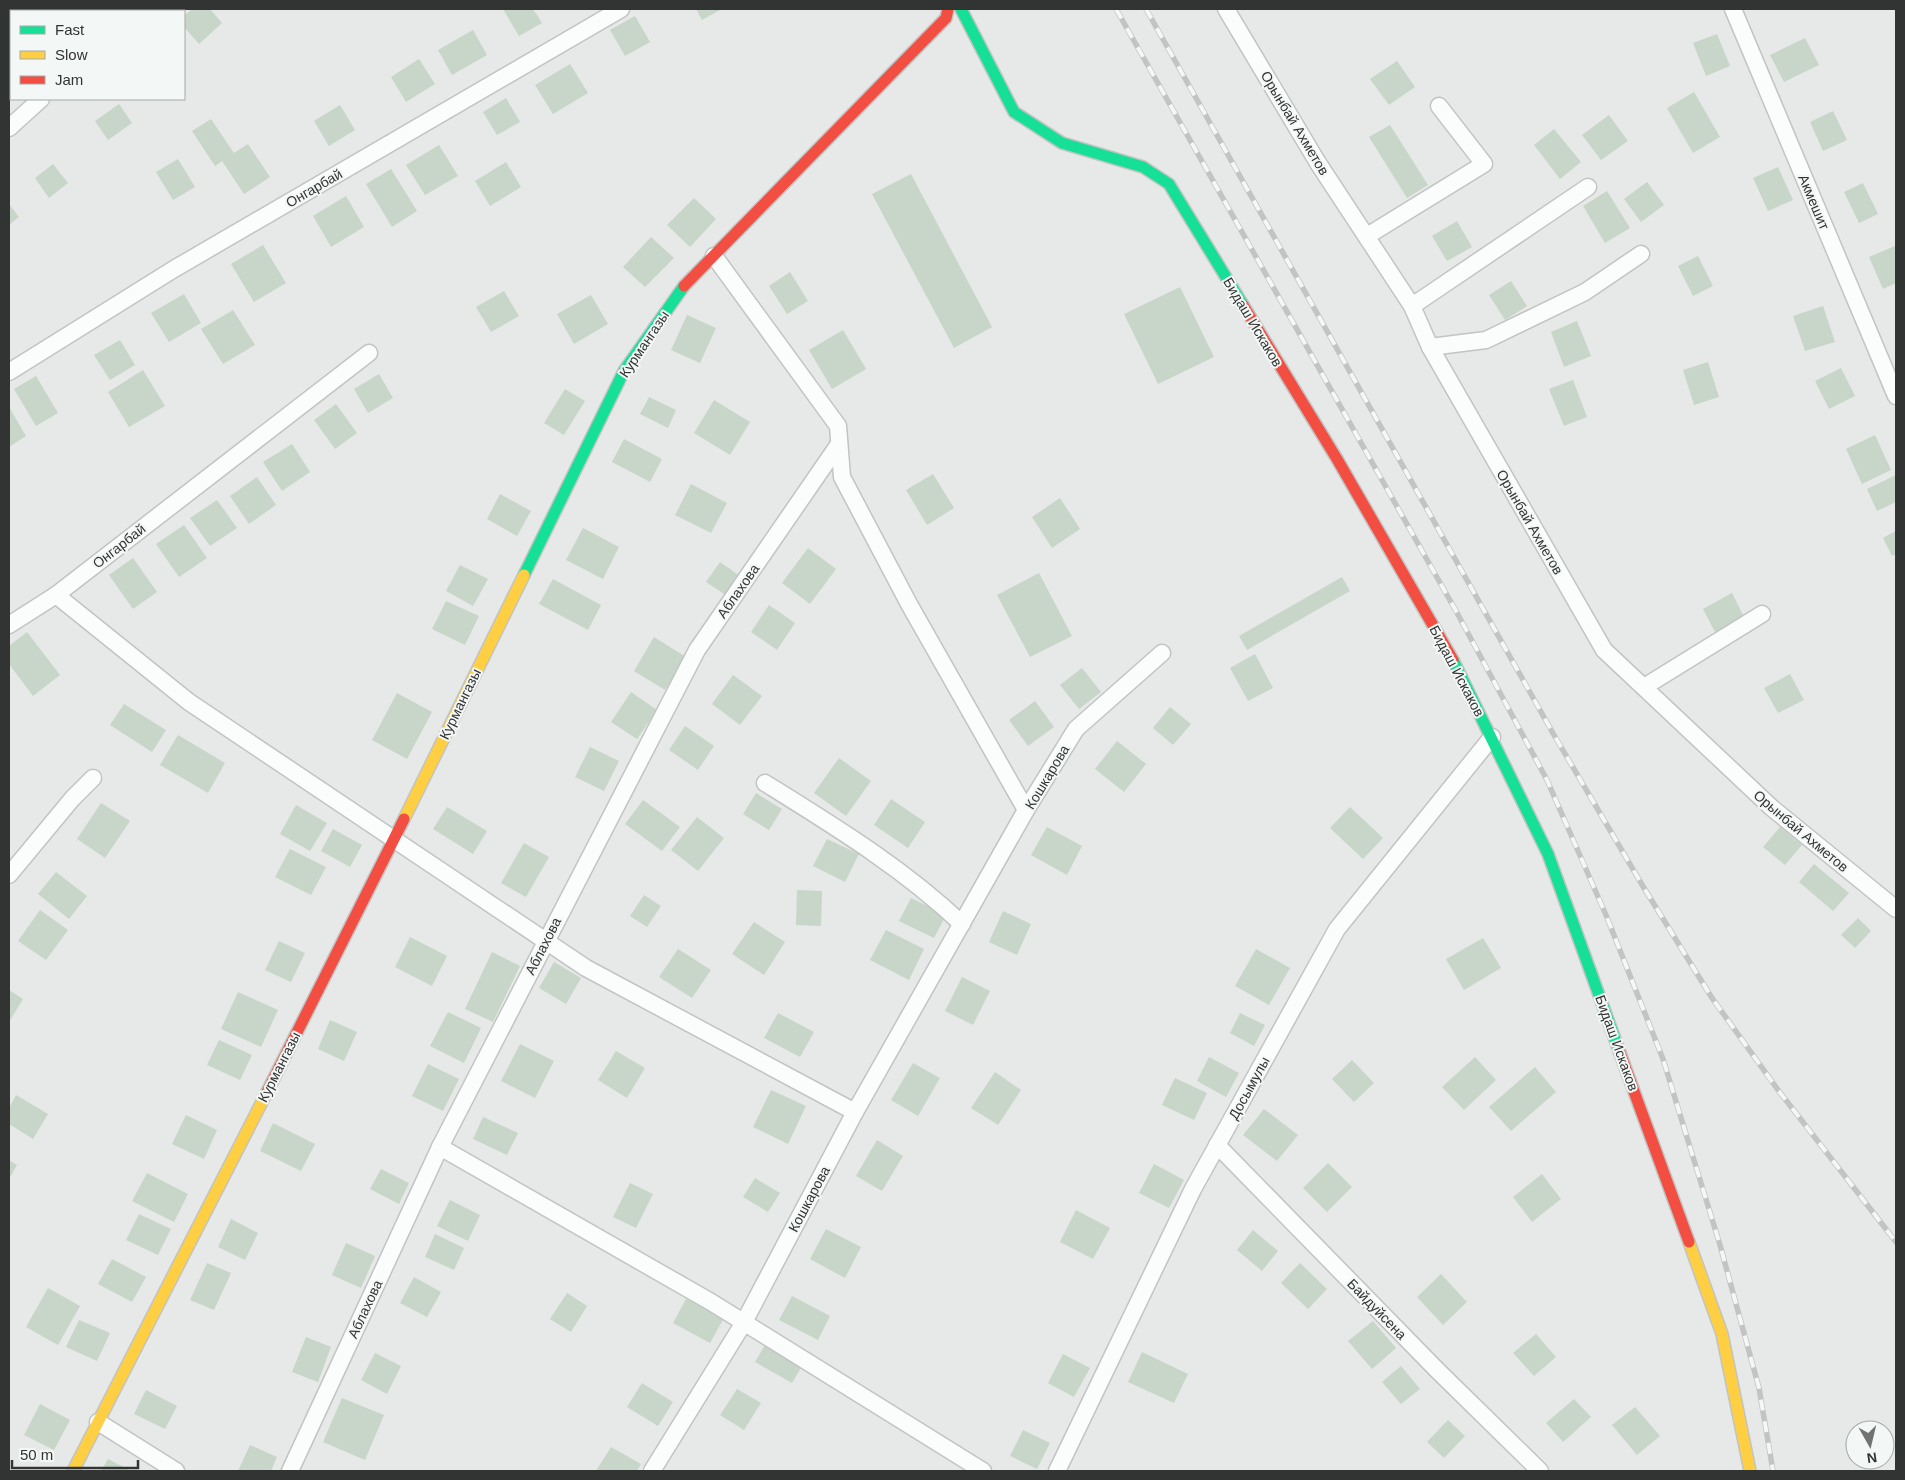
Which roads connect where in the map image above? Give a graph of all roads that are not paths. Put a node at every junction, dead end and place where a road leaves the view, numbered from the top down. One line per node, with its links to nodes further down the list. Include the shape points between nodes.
1 (621, 9): 16 (street, Онгарбай, via 174,268)
2 (948, 9): 12 (street, Курмангазы, via 946,18)
3 (962, 9): 24 (street, Бидаш Искаков, via 1014,112 1062,143 1144,167 1169,184 1337,459 1464,679)
4 (1226, 9): 10 (street, Орынбай Ахметов, via 1318,164)
5 (1733, 9): 17 (street, Акмешит)
6 (40, 100): 8 (street)
7 (1439, 106): 10 (street, via 1484,164)
8 (9, 128)
9 (1588, 187): 13 (street)
10 (1367, 236): 13 (street, Орынбай Ахметов)
11 (1640, 254): 14 (street, via 1585,292 1486,340)
12 (714, 256): 18 (street, via 838,426); 28 (street, Курмангазы, via 680,290 624,371)
13 (1412, 306): 14 (street, Орынбай Ахметов)
14 (1430, 347): 23 (street, Орынбай Ахметов, via 1604,650)
15 (370, 353): 19 (street, Онгарбай)
16 (9, 372)
17 (1896, 396)
18 (839, 444): 27 (street, via 842,478); 32 (street, Аблахова, via 697,650)
19 (56, 595): 21 (street, Онгарбай); 28 (street, via 189,702)
20 (1762, 614): 23 (street)
21 (9, 625)
22 (1162, 654): 27 (street, Кошкарова, via 1076,730)
23 (1644, 687): 30 (street, Орынбай Ахметов, via 1772,808)
24 (1492, 737): 34 (street, Досымулы, via 1336,929); 45 (street, Бидаш Искаков, via 1548,854 1722,1334)
25 (93, 778): 29 (street)
26 (765, 783): 31 (street, via 846,833 930,894)
27 (1026, 810): 31 (street, Кошкарова)
28 (394, 839): 32 (street); 37 (street, Курмангазы)
29 (9, 875)
30 (1896, 910)
31 (962, 924): 33 (street, Кошкарова)
32 (546, 941): 33 (street, via 586,968); 35 (street, Аблахова)
33 (855, 1112): 36 (street, Кошкарова)
34 (1217, 1145): 43 (street, Досымулы); 44 (street, Байдуйсена, via 1436,1370)
35 (440, 1148): 36 (street); 40 (street, Аблахова)
36 (743, 1324): 41 (street, Кошкарова); 42 (street)
37 (98, 1422): 38 (street, Курмангазы); 39 (street)
38 (73, 1471)
39 (176, 1471)
40 (290, 1471)
41 (652, 1471)
42 (983, 1471)
43 (1057, 1471)
44 (1540, 1471)
45 (1750, 1471)

